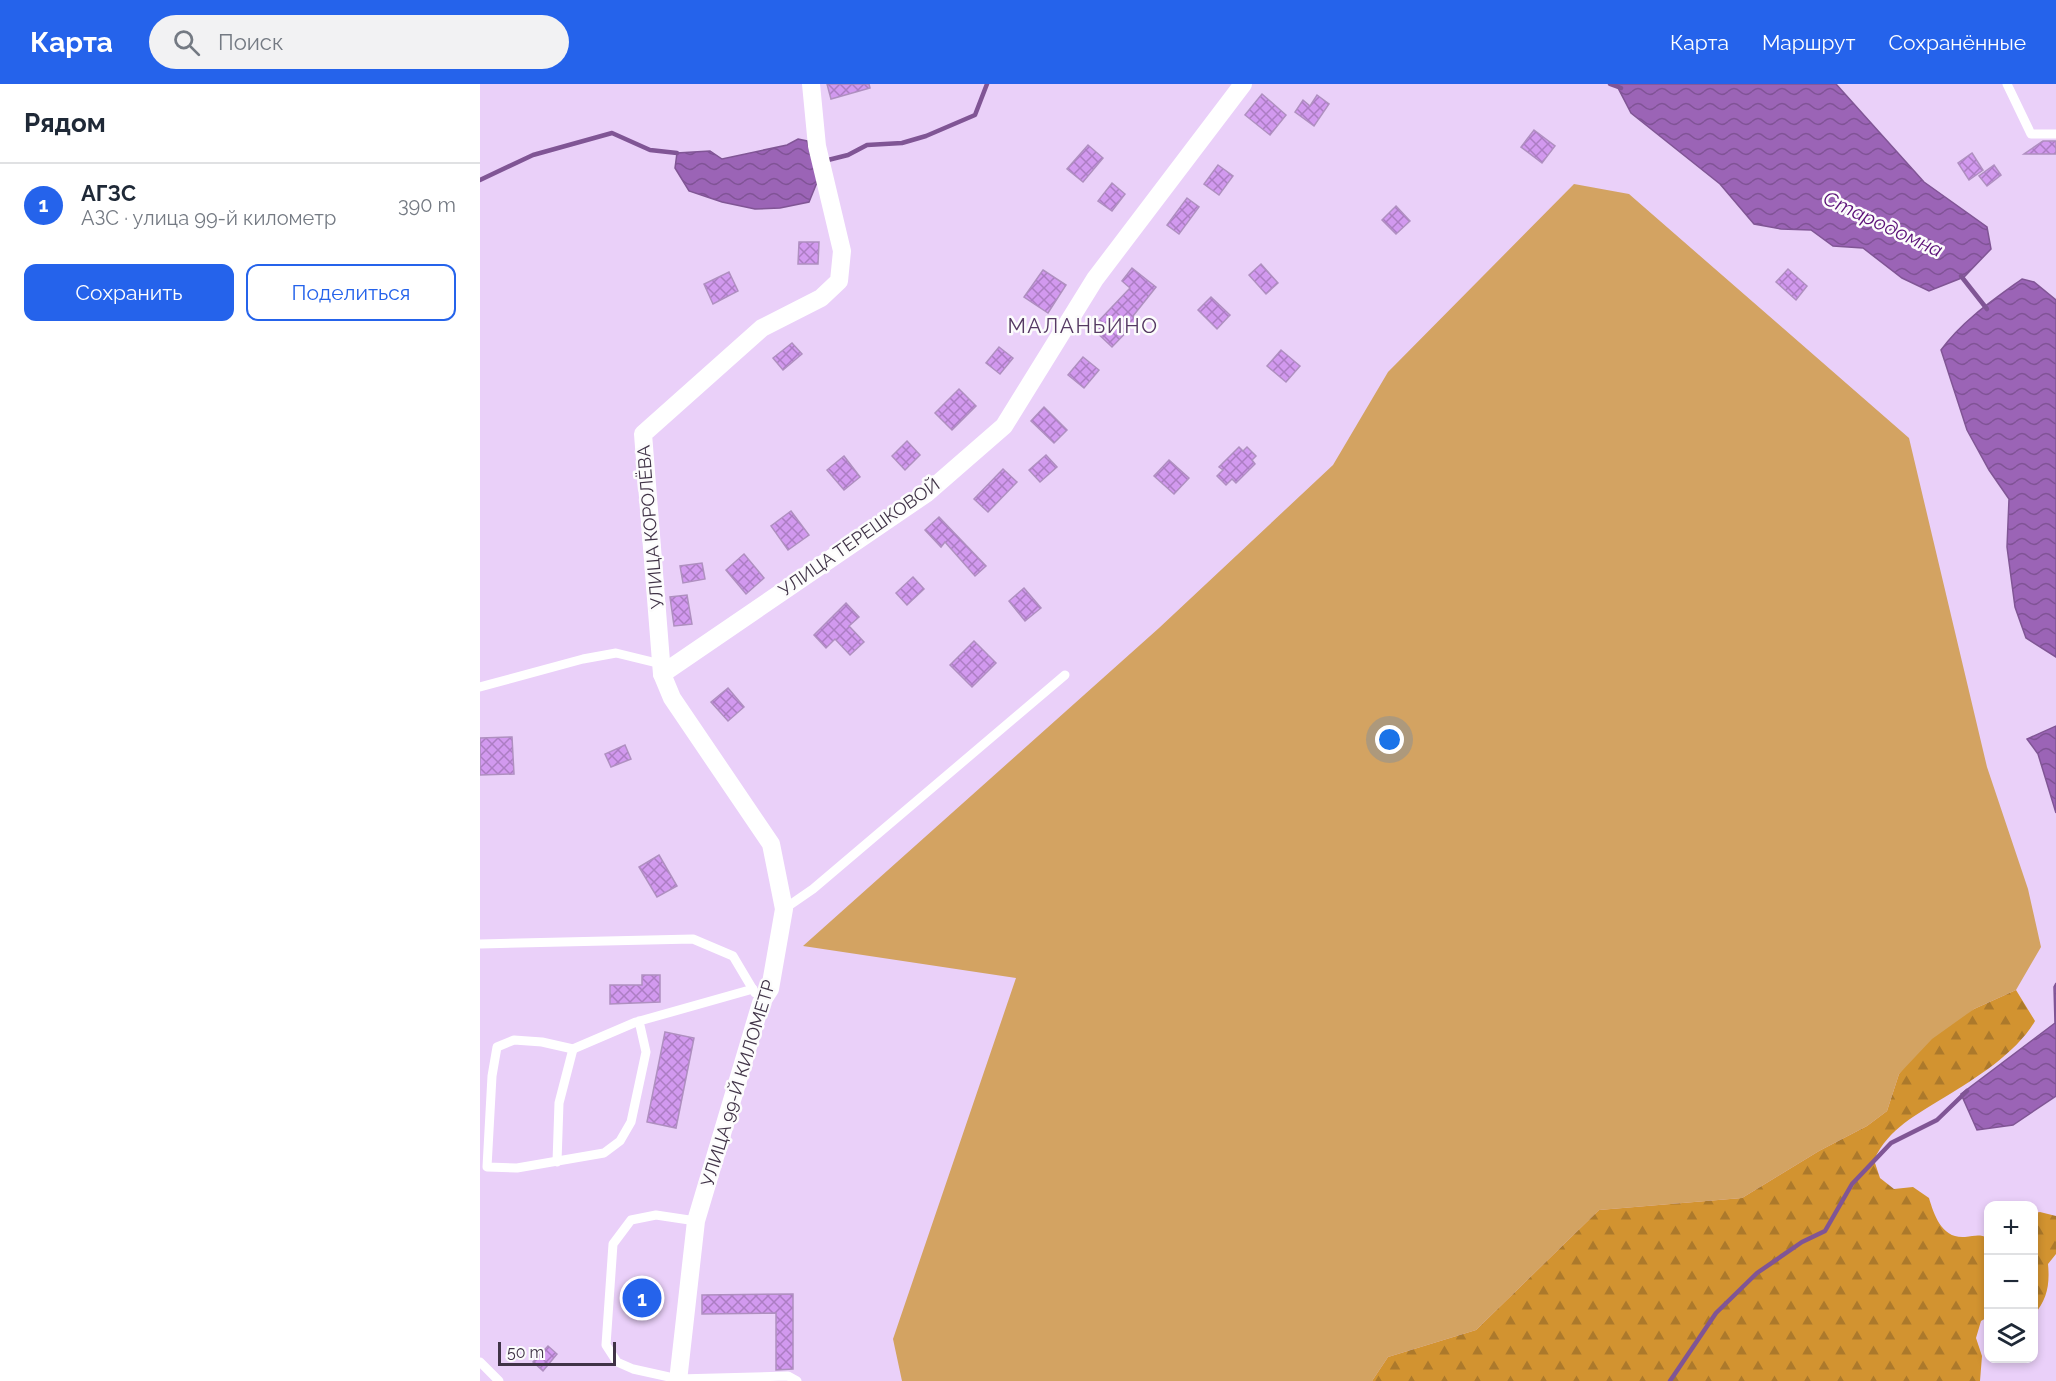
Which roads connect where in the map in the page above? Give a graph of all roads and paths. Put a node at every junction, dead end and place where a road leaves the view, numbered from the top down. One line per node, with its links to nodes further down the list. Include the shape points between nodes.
1 (811, 84): 5 (street, УЛИЦА КОРОЛЁВА, via 817,146 842,251 839,281 821,298 762,328 643,434)
2 (1243, 84): 5 (street, УЛИЦА ТЕРЕШКОВОЙ, via 1095,279 1004,426 927,493)
3 (2007, 84): 4 (lane, via 2031,134)
4 (2056, 134)
5 (662, 669): 7 (lane, via 616,653); 8 (street, УЛИЦА 99-Й КИЛОМЕТР, via 672,698 771,844)
6 (1065, 675): 8 (lane, via 813,889)
7 (480, 687)
8 (784, 909): 10 (street, УЛИЦА 99-Й КИЛОМЕТР, via 770,988)
9 (480, 944): 10 (lane, via 693,939 733,956)
10 (757, 996): 11 (lane); 14 (street, УЛИЦА 99-Й КИЛОМЕТР)
11 (639, 1021): 12 (lane); 13 (lane, via 646,1052 631,1122 620,1141 604,1153)
12 (573, 1049): 13 (lane, via 560,1103); 13 (lane, via 514,1040 497,1047 492,1076 487,1167 517,1168)
13 (557, 1162)
14 (696, 1221): 16 (street, УЛИЦА 99-Й КИЛОМЕТР); 16 (lane, via 656,1215 632,1221 613,1244 606,1345 618,1362)
15 (480, 1362): 17 (lane)
16 (678, 1380): 18 (lane, via 788,1376)
17 (500, 1381)
18 (797, 1381)

